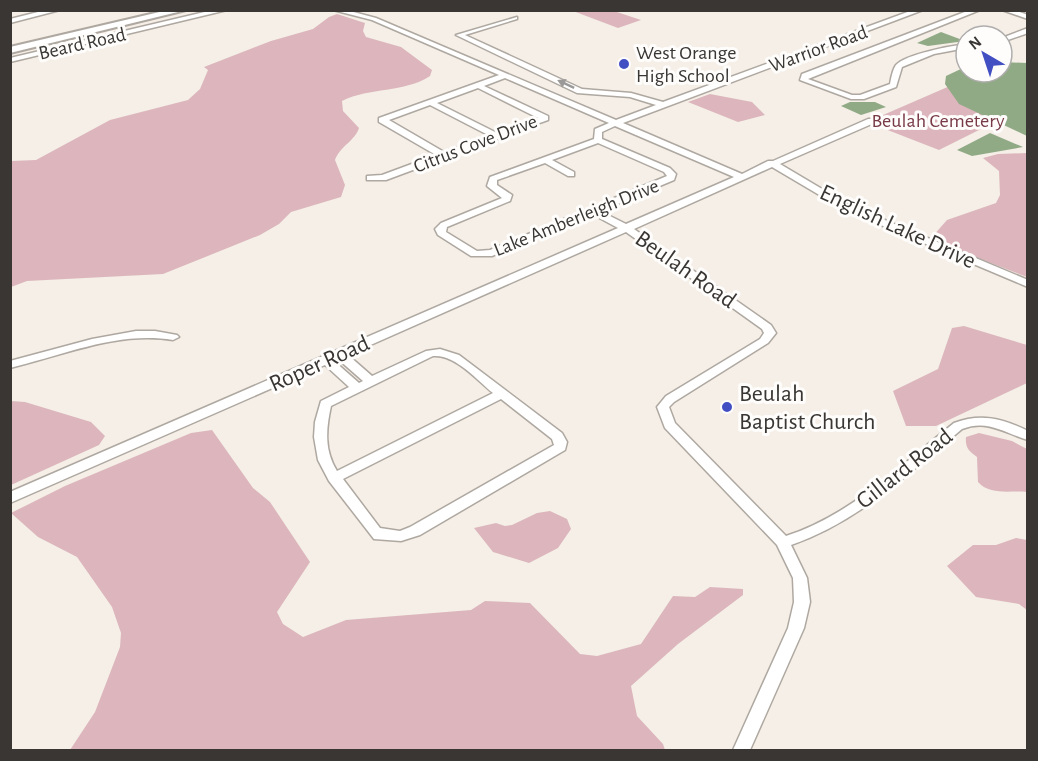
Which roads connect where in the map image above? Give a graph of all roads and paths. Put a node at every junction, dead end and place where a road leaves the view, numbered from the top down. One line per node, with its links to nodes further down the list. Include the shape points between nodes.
1 (57, 10): 11 (street)
2 (161, 10): 16 (highway)
3 (182, 10): 18 (highway)
4 (224, 10): 19 (street, Beard Road)
5 (336, 10): 21 (street, via 374,19)
6 (920, 10): 12 (street, Warrior Road)
7 (977, 10): 15 (street)
8 (1005, 10): 9 (street)
9 (1028, 17)
10 (515, 18): 20 (street, via 459,35)
11 (10, 21)
12 (880, 25): 13 (street); 24 (street, Warrior Road)
13 (891, 28)
14 (901, 32): 15 (street)
15 (911, 35): 17 (street, via 805,76 804,80 861,97 893,85 899,66 912,59)
16 (10, 44)
17 (954, 48)
18 (10, 50)
19 (10, 60)
20 (530, 68): 21 (street, via 529,72); 24 (street, one-way to 20, via 644,97 580,90)
21 (506, 75): 22 (street); 26 (street)
22 (477, 85): 23 (street); 27 (street, Citrus Cove Drive, via 545,118)
23 (429, 102): 27 (street); 29 (street, via 382,120)
24 (666, 104): 26 (street, Warrior Road)
25 (871, 121): 31 (street, Beulah Road)
26 (615, 123): 28 (street, Lake Amberleigh Drive, via 598,131); 33 (street)
27 (499, 137): 29 (street, Citrus Cove Drive)
28 (598, 140): 30 (street, Lake Amberleigh Drive); 35 (street, Lake Amberleigh Drive, via 672,174 671,178)
29 (444, 156): 34 (street, Citrus Cove Drive, via 383,178)
30 (544, 159): 32 (street); 35 (street, Lake Amberleigh Drive, via 493,179 492,186 507,195 507,199 444,225 441,233 483,255)
31 (771, 163): 33 (street, Beulah Road); 37 (street, English Lake Drive, via 846,207)
32 (571, 174)
33 (741, 177): 36 (street, Beulah Road)
34 (370, 178)
35 (593, 211): 36 (street)
36 (627, 228): 39 (street, Roper Road); 48 (street, Beulah Road, via 767,327 770,333 764,342 670,399 663,414 669,425)
37 (1028, 284)
38 (173, 337): 41 (street, via 148,332)
39 (340, 354): 40 (street, Roper Road); 42 (street)
40 (326, 360): 43 (street); 47 (street, Roper Road)
41 (10, 365)
42 (370, 381): 43 (street); 44 (street, via 440,352 455,357)
43 (356, 387): 46 (street, via 325,404 322,460)
44 (502, 393): 46 (street); 46 (street, via 557,436 560,447 415,531 401,536 379,535)
45 (1028, 436): 48 (street, Gillard Road, via 1010,427 972,419 834,524)
46 (334, 478)
47 (10, 498)
48 (783, 542): 49 (street, via 800,578 802,602 796,628)
49 (742, 750)

